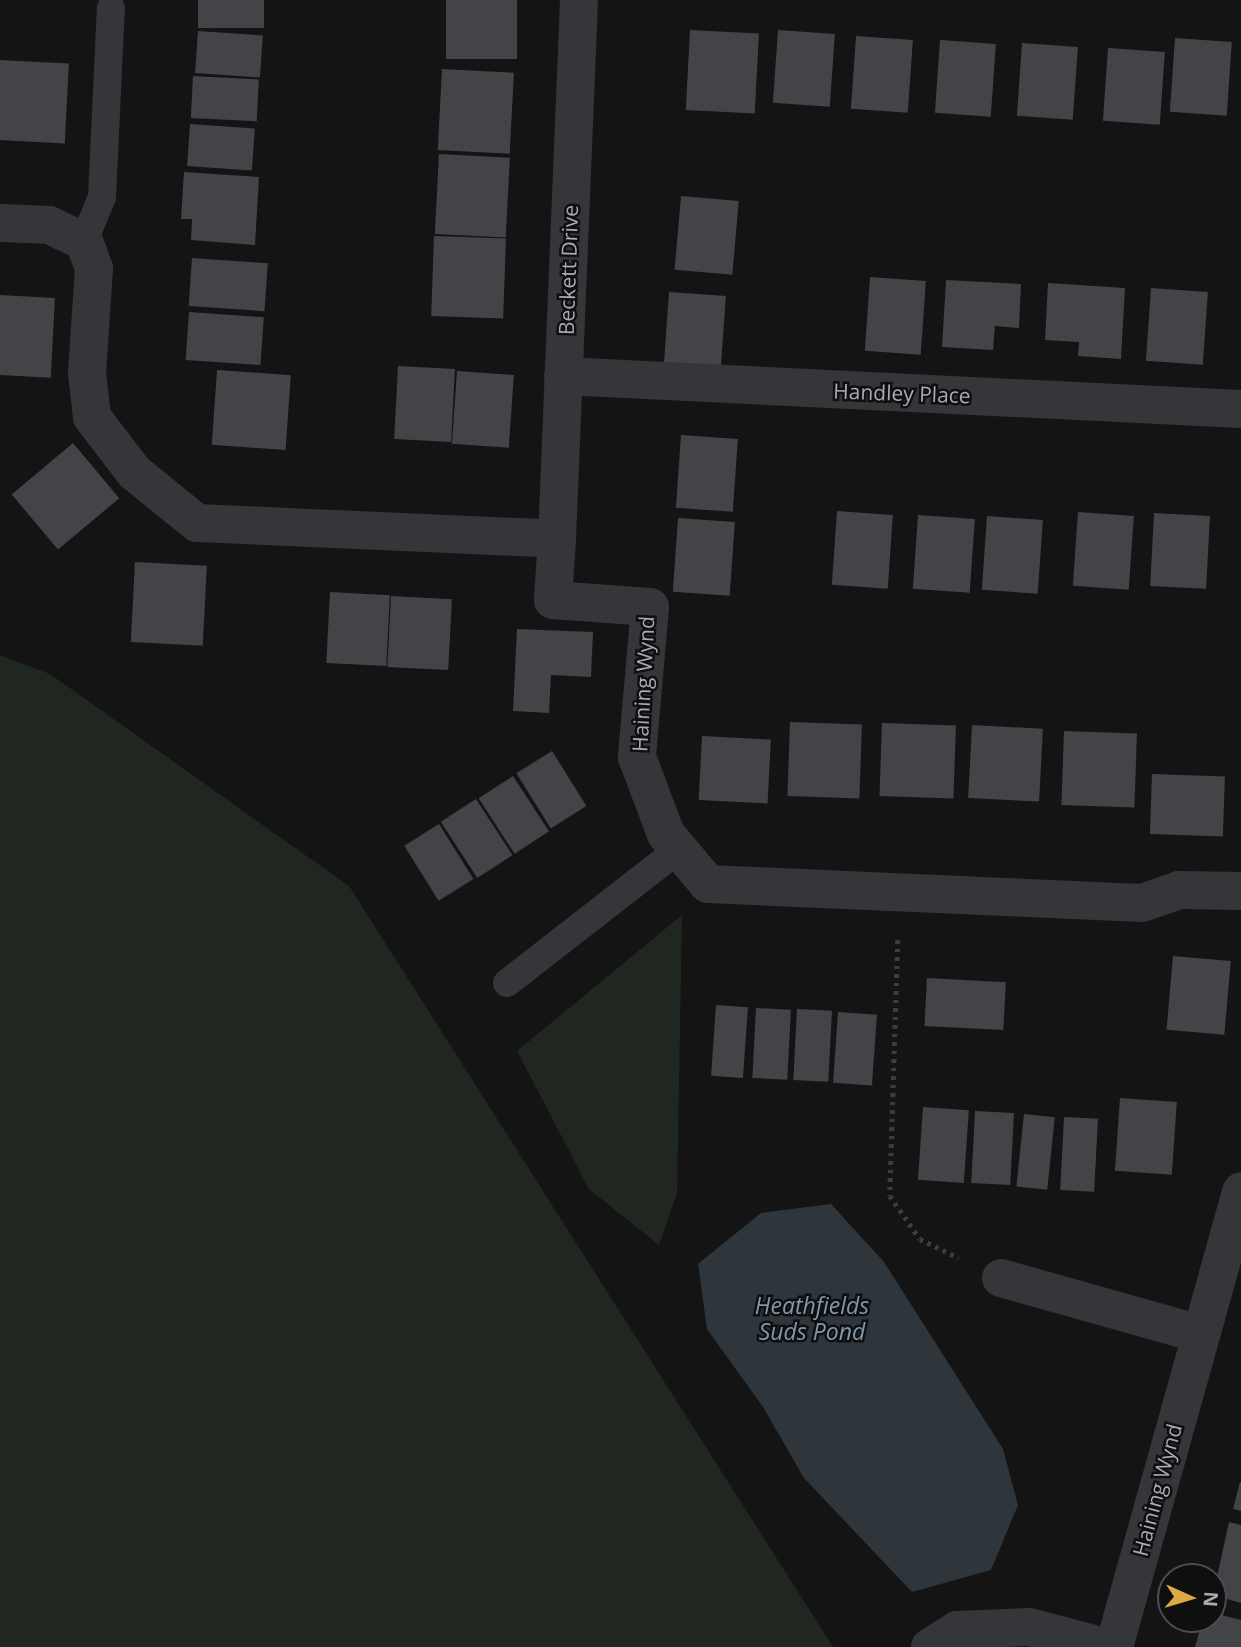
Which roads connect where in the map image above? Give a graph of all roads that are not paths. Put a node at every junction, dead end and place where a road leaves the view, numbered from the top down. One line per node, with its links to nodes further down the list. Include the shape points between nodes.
1 (579, 0): 5 (street, Beckett Drive)
2 (111, 8): 4 (lane, via 102,197)
3 (0, 223): 4 (street, via 49,225)
4 (84, 241): 7 (street, via 94,268 87,373 92,417 134,472 197,523)
5 (563, 376): 6 (street, Handley Place); 7 (street, Beckett Drive)
6 (1241, 401)
7 (556, 539): 8 (street, Haining Wynd, via 553,600 650,607 638,757 666,834)
8 (679, 849): 9 (street, Haining Wynd, via 708,884 1142,904 1179,890); 10 (lane)
9 (1241, 891)
10 (507, 983)
11 (1241, 1191): 13 (street, Haining Wynd)
12 (1001, 1278): 13 (street)
13 (1200, 1334): 16 (street, Haining Wynd)
14 (930, 1647): 15 (street, via 957,1630 1029,1627)
15 (1105, 1647)
16 (1114, 1647)

